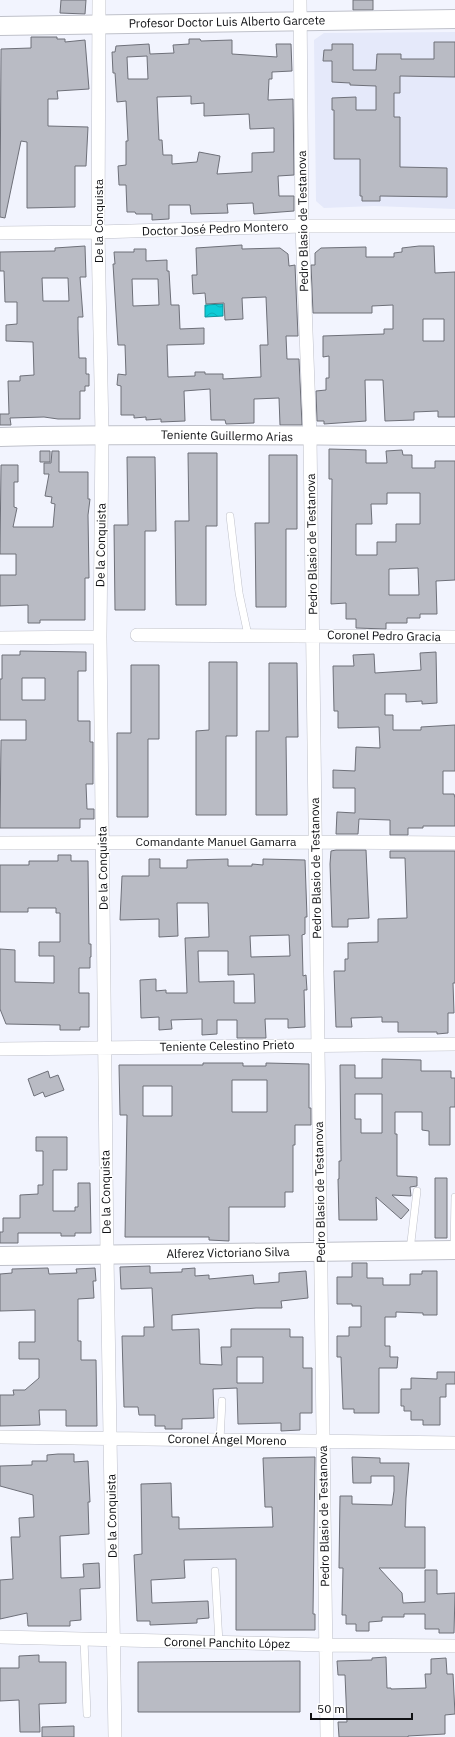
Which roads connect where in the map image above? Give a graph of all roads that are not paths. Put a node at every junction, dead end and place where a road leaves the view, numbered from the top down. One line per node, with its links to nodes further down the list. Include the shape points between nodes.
1 (99, 0): 5 (street, De la Conquista)
2 (300, 0): 4 (street, Pedro Blasio de Testanova)
3 (455, 18): 4 (street, Profesor Doctor Luis Alberto Garcete)
4 (300, 20): 5 (street, Profesor Doctor Luis Alberto Garcete); 7 (street, Pedro Blasio de Testanova)
5 (100, 25): 6 (street, Profesor Doctor Luis Alberto Garcete); 9 (street, De la Conquista)
6 (0, 26)
7 (302, 226): 8 (street, Doctor José Pedro Montero); 9 (street, Doctor José Pedro Montero); 14 (street, Pedro Blasio de Testanova)
8 (455, 226)
9 (98, 232): 10 (street, Doctor José Pedro Montero); 11 (street, De la Conquista)
10 (0, 233)
11 (102, 434): 13 (street, Teniente Guillermo Arias); 14 (street, Teniente Guillermo Arias); 19 (street, De la Conquista)
12 (455, 436): 14 (street, Teniente Guillermo Arias)
13 (0, 437)
14 (310, 437): 18 (street, Pedro Blasio de Testanova)
15 (230, 516): 17 (lane, via 239,593)
16 (137, 635): 17 (street, Coronel Pedro Gracia)
17 (248, 635): 18 (street, Coronel Pedro Gracia)
18 (313, 636): 20 (street, Coronel Pedro Gracia); 22 (street, Pedro Blasio de Testanova)
19 (100, 637): 21 (street); 24 (street, De la Conquista)
20 (455, 637)
21 (0, 638)
22 (316, 842): 24 (street, Comandante Manuel Gamarra); 25 (street, Comandante Manuel Gamarra); 27 (street, Pedro Blasio de Testanova)
23 (0, 843): 24 (street, Comandante Manuel Gamarra)
24 (102, 843): 28 (street, De la Conquista)
25 (455, 843)
26 (455, 1044): 27 (street, Teniente Celestino Prieto)
27 (318, 1045): 28 (street, Teniente Celestino Prieto); 34 (street, Pedro Blasio de Testanova)
28 (104, 1047): 29 (street, Teniente Celestino Prieto); 35 (street, De la Conquista)
29 (0, 1049)
30 (417, 1191): 32 (lane)
31 (455, 1197): 33 (lane)
32 (410, 1250): 33 (street, Alferez Victoriano Silva); 34 (street, Alferez Victoriano Silva)
33 (455, 1250)
34 (321, 1252): 35 (street, Alferez Victoriano Silva); 41 (street, Pedro Blasio de Testanova)
35 (107, 1255): 36 (street, Alferez Victoriano Silva); 39 (street, De la Conquista)
36 (0, 1256)
37 (222, 1401): 40 (lane)
38 (0, 1437): 39 (street, Coronel Ángel Moreno)
39 (110, 1439): 40 (street, Coronel Ángel Moreno); 46 (street, De la Conquista)
40 (220, 1440): 41 (street, Coronel Ángel Moreno)
41 (323, 1441): 42 (street, Coronel Ángel Moreno); 48 (street, Pedro Blasio de Testanova)
42 (455, 1443)
43 (215, 1571): 47 (lane)
44 (0, 1637): 45 (street, Coronel Panchito López)
45 (84, 1640): 46 (street, Coronel Panchito López); 50 (lane)
46 (114, 1641): 47 (street, Coronel Panchito López); 51 (street, De la Conquista)
47 (219, 1643): 48 (street, Coronel Panchito López)
48 (325, 1645): 49 (street, Coronel Panchito López); 52 (street, Pedro Blasio de Testanova)
49 (455, 1646)
50 (87, 1714)
51 (115, 1737)
52 (327, 1737)

